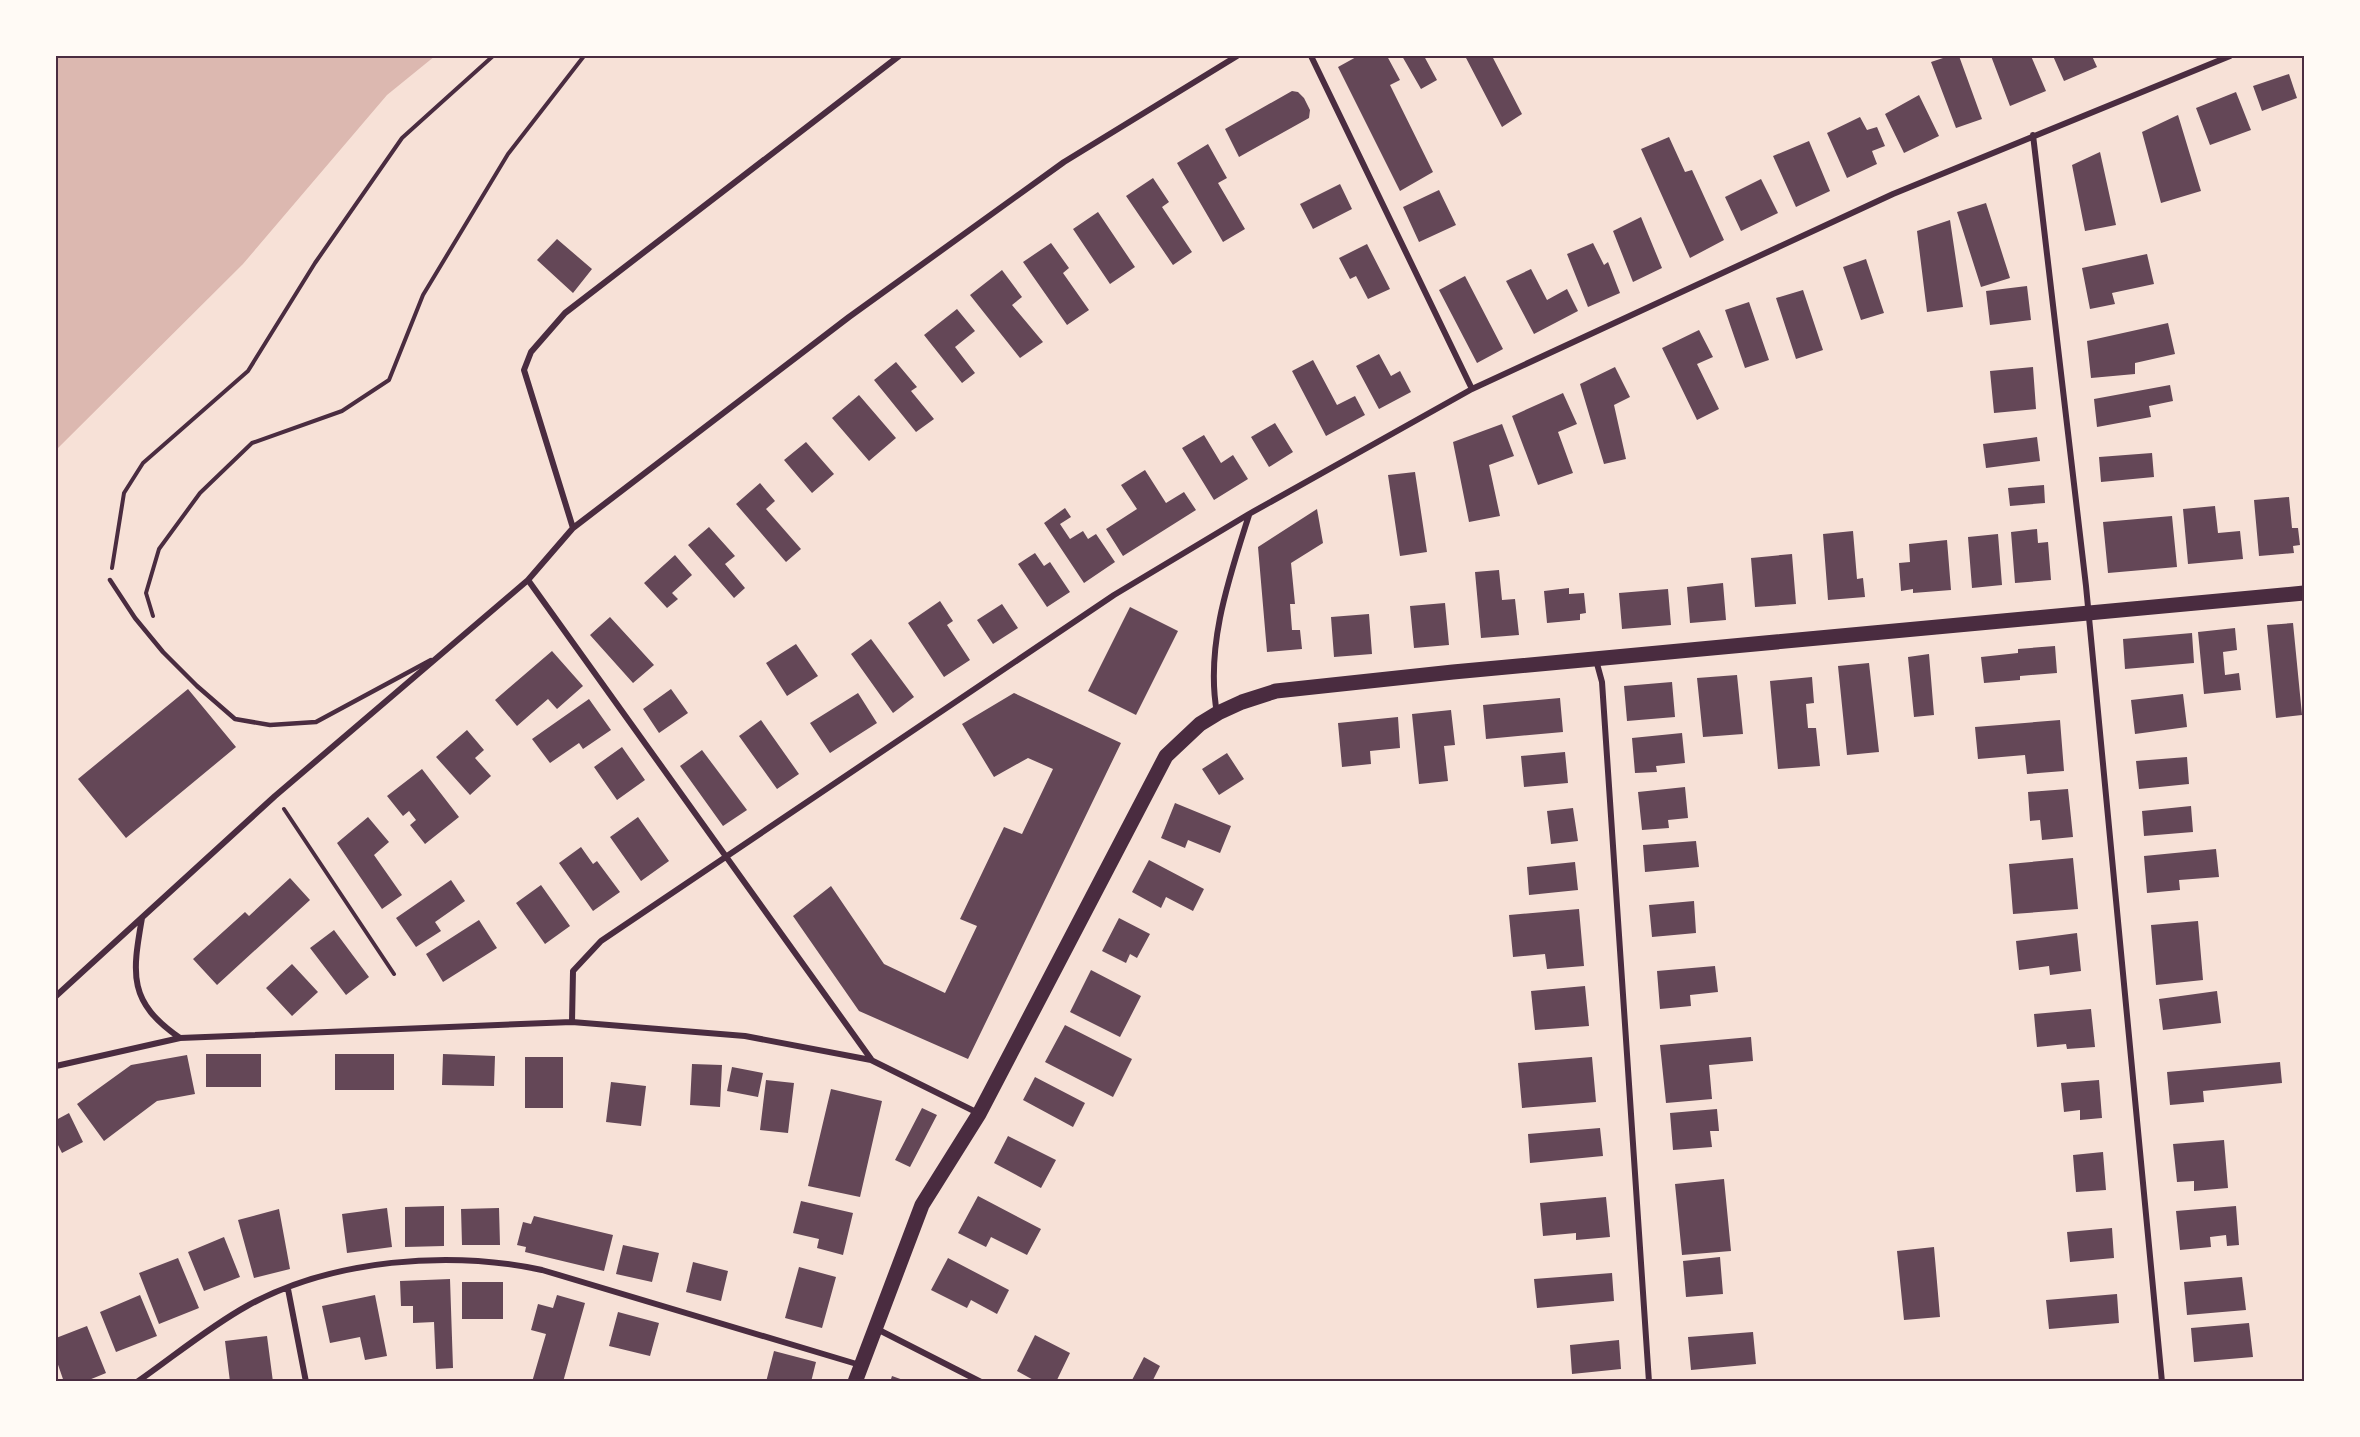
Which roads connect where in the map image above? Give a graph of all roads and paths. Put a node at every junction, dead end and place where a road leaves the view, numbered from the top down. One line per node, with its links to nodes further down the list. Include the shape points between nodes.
1 (493, 56): 11 (path, via 402,138 315,263 248,370 143,463 124,493)
2 (584, 56): 15 (path, via 508,154 423,295 389,380 342,411 252,443 200,493 159,549 146,593)
3 (899, 56): 10 (street, via 565,313 531,352 524,370)
4 (1237, 56): 10 (street, via 1055,169 849,317)
5 (1311, 56): 8 (street)
6 (2230, 56): 7 (street)
7 (2033, 135): 8 (street, via 1893,194); 14 (street)
8 (1472, 389): 9 (street)
9 (1249, 514): 18 (street, via 1225,589 1213,689); 20 (street, via 1094,608)
10 (573, 528): 12 (street)
11 (110, 580): 15 (lane)
12 (528, 580): 16 (street); 20 (street)
13 (2304, 593): 14 (main road)
14 (2088, 613): 17 (main road); 37 (street)
15 (163, 652): 16 (lane, via 235,719 270,725 316,722)
16 (435, 658): 19 (street)
17 (1596, 660): 18 (main road, via 1276,692); 36 (street, via 1602,682)
18 (1218, 713): 28 (main road, via 1166,756)
19 (275, 796): 21 (street); 22 (path)
20 (724, 858): 24 (street, via 601,941 573,971); 26 (street)
21 (142, 917): 23 (street); 25 (street, via 135,983 158,1023)
22 (394, 974)
23 (56, 996)
24 (572, 1023): 25 (street); 26 (street, via 745,1035)
25 (180, 1038): 27 (street)
26 (871, 1060): 28 (street)
27 (56, 1066)
28 (979, 1114): 30 (main road, via 922,1205)
29 (288, 1289): 31 (street, via 385,1263 439,1258 501,1261); 32 (street, via 247,1306); 33 (street)
30 (874, 1328): 31 (main road); 35 (street)
31 (860, 1365): 34 (main road)
32 (137, 1382)
33 (306, 1382)
34 (855, 1382)
35 (981, 1382)
36 (1649, 1382)
37 (2162, 1382)

